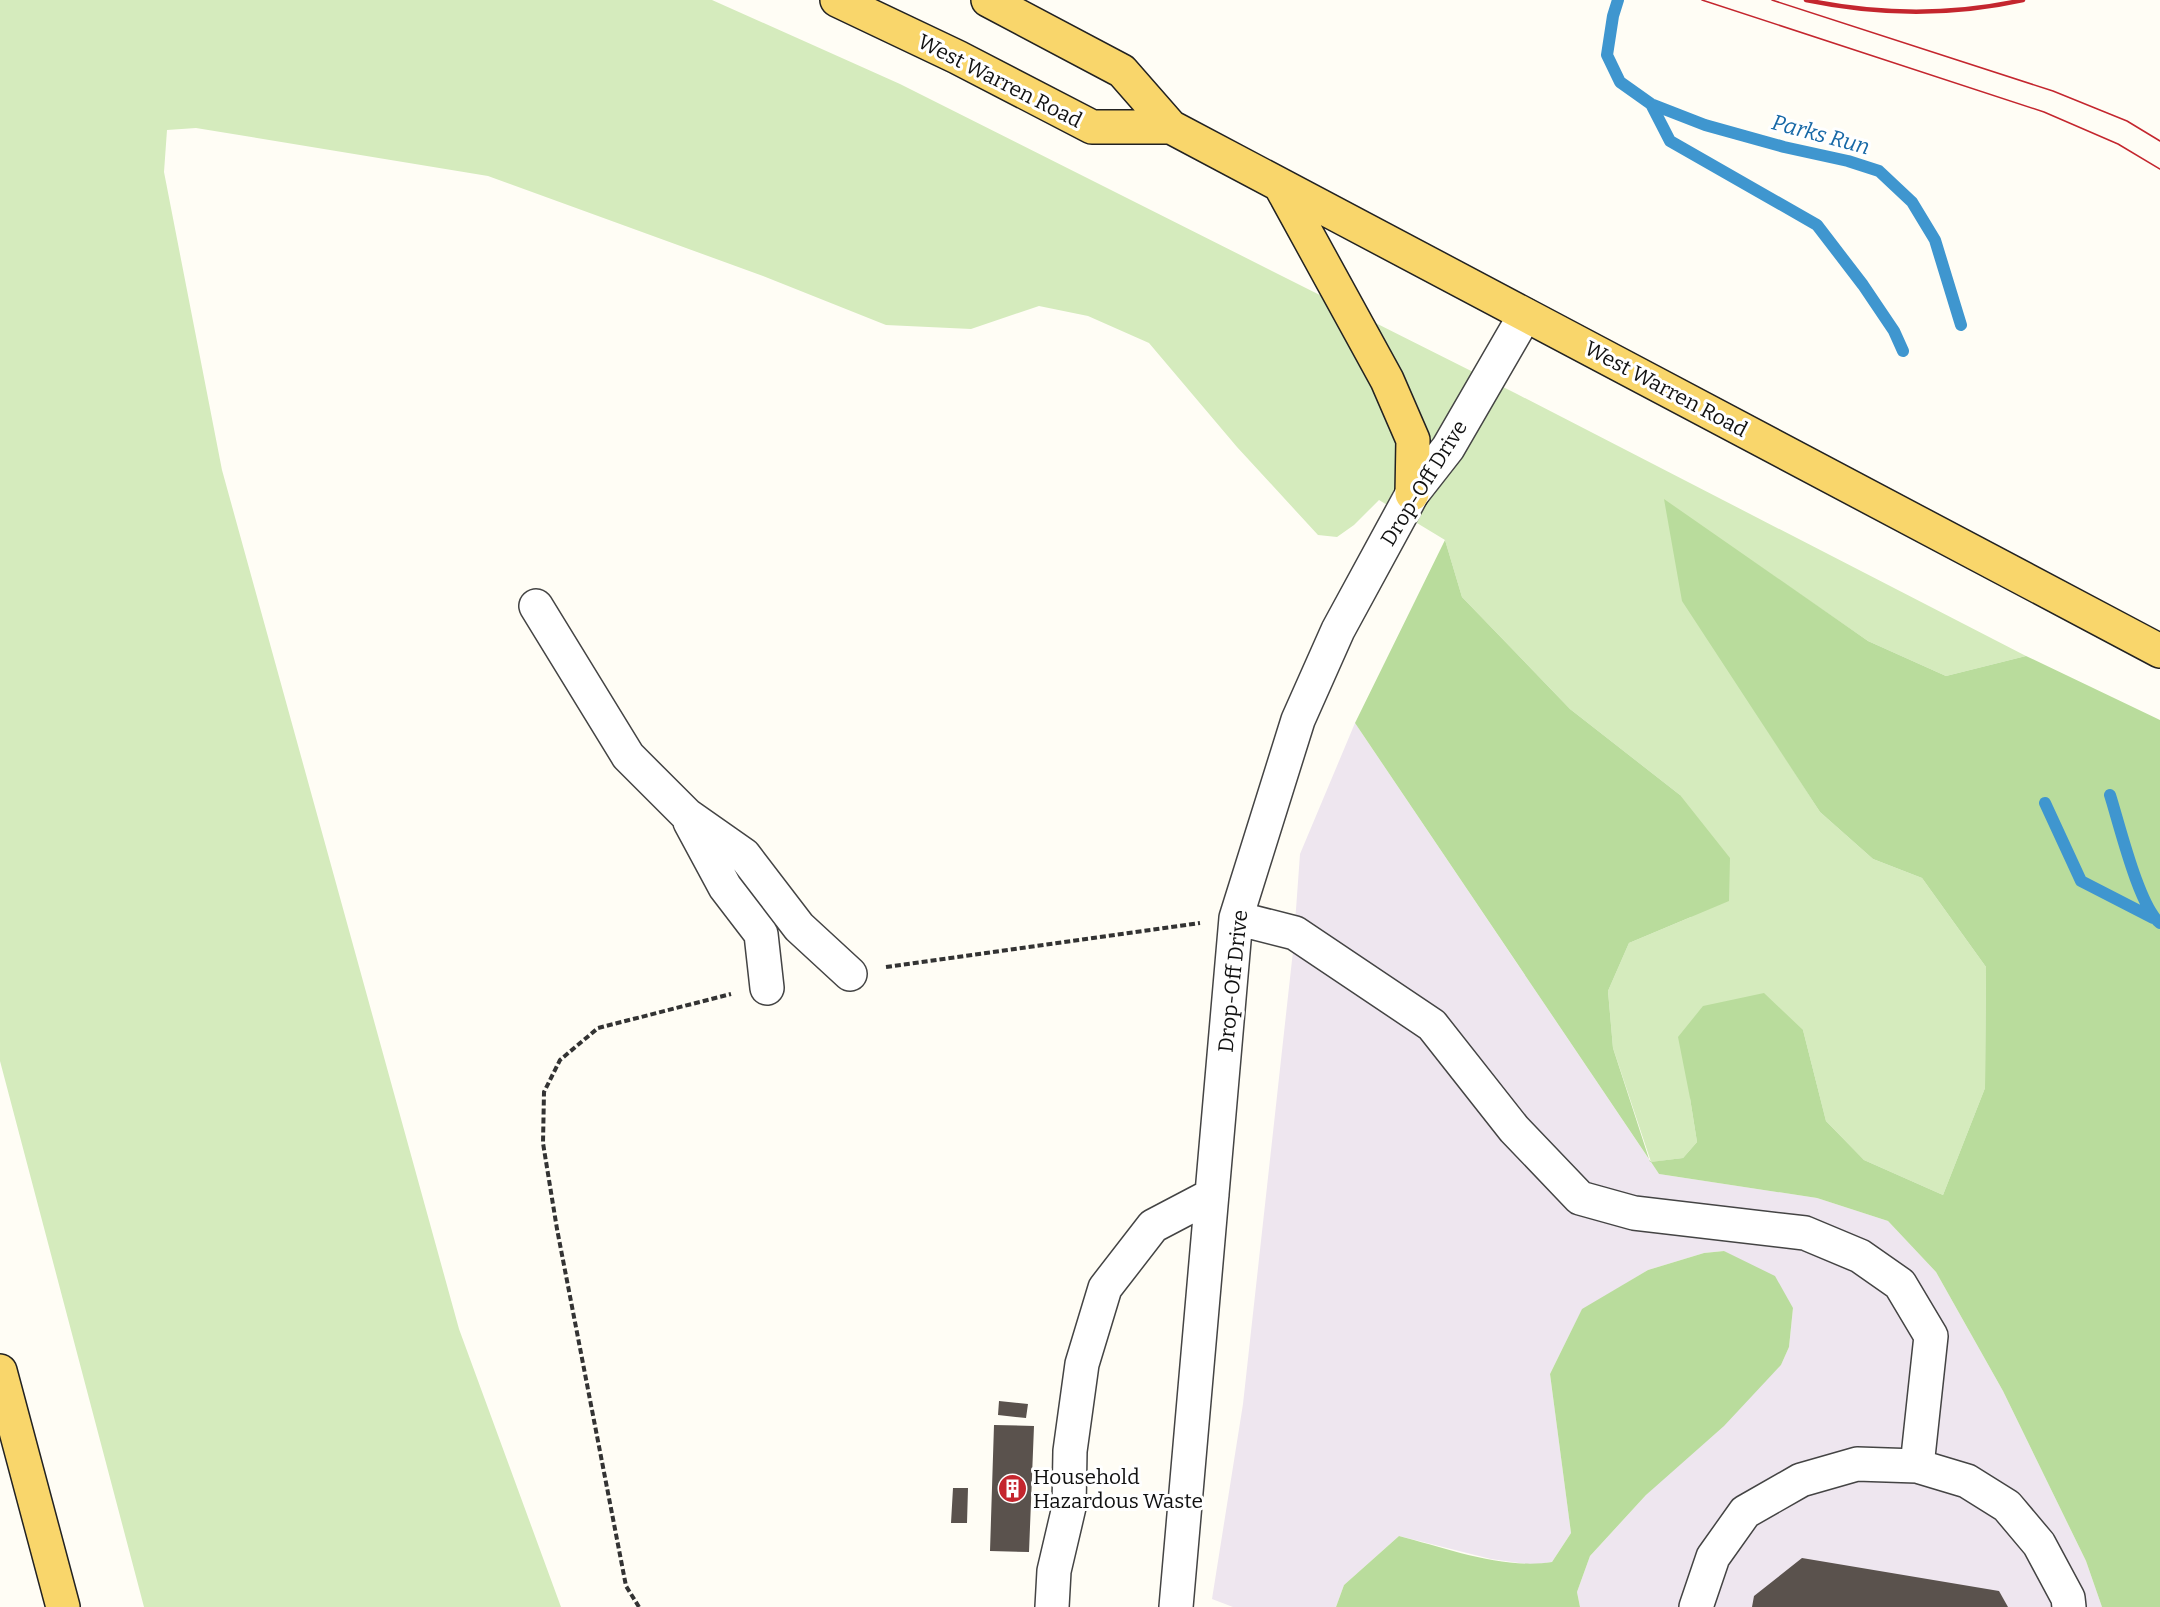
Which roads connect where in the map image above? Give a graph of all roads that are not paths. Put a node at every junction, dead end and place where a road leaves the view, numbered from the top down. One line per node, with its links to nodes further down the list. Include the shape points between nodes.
1 (837, 0): 3 (main road, West Warren Road, via 1092,127)
2 (988, 0): 3 (main road, West Warren Road, via 1122,71)
3 (1171, 127): 4 (main road, West Warren Road)
4 (1280, 185): 5 (main road, West Warren Road); 6 (main road, via 1387,380 1413,440)
5 (1525, 315): 6 (street, Drop-Off Drive, via 1448,448); 8 (main road, West Warren Road)
6 (1412, 494): 10 (street, Drop-Off Drive, via 1338,630 1298,720)
7 (536, 606): 9 (street, via 628,756)
8 (2160, 651)
9 (687, 815): 11 (street, via 744,855 800,927); 12 (street, via 725,887 761,934)
10 (1236, 918): 13 (street, Drop-Off Drive); 15 (street, via 1295,933 1432,1025 1514,1129 1580,1198 1634,1213 1805,1233 1860,1256 1900,1284 1931,1336)
11 (850, 974)
12 (767, 988)
13 (1212, 1195): 17 (street, via 1154,1226 1105,1288 1082,1364 1070,1451 1069,1508 1054,1571); 18 (street, Drop-Off Drive)
14 (0, 1371): 16 (main road)
15 (1917, 1467): 19 (street, via 1857,1464 1801,1480 1745,1512 1713,1557); 20 (street, via 1967,1480 2007,1506 2038,1544 2068,1598)
16 (63, 1607)
17 (1052, 1607)
18 (1176, 1607)
19 (1696, 1607)
20 (2069, 1607)

